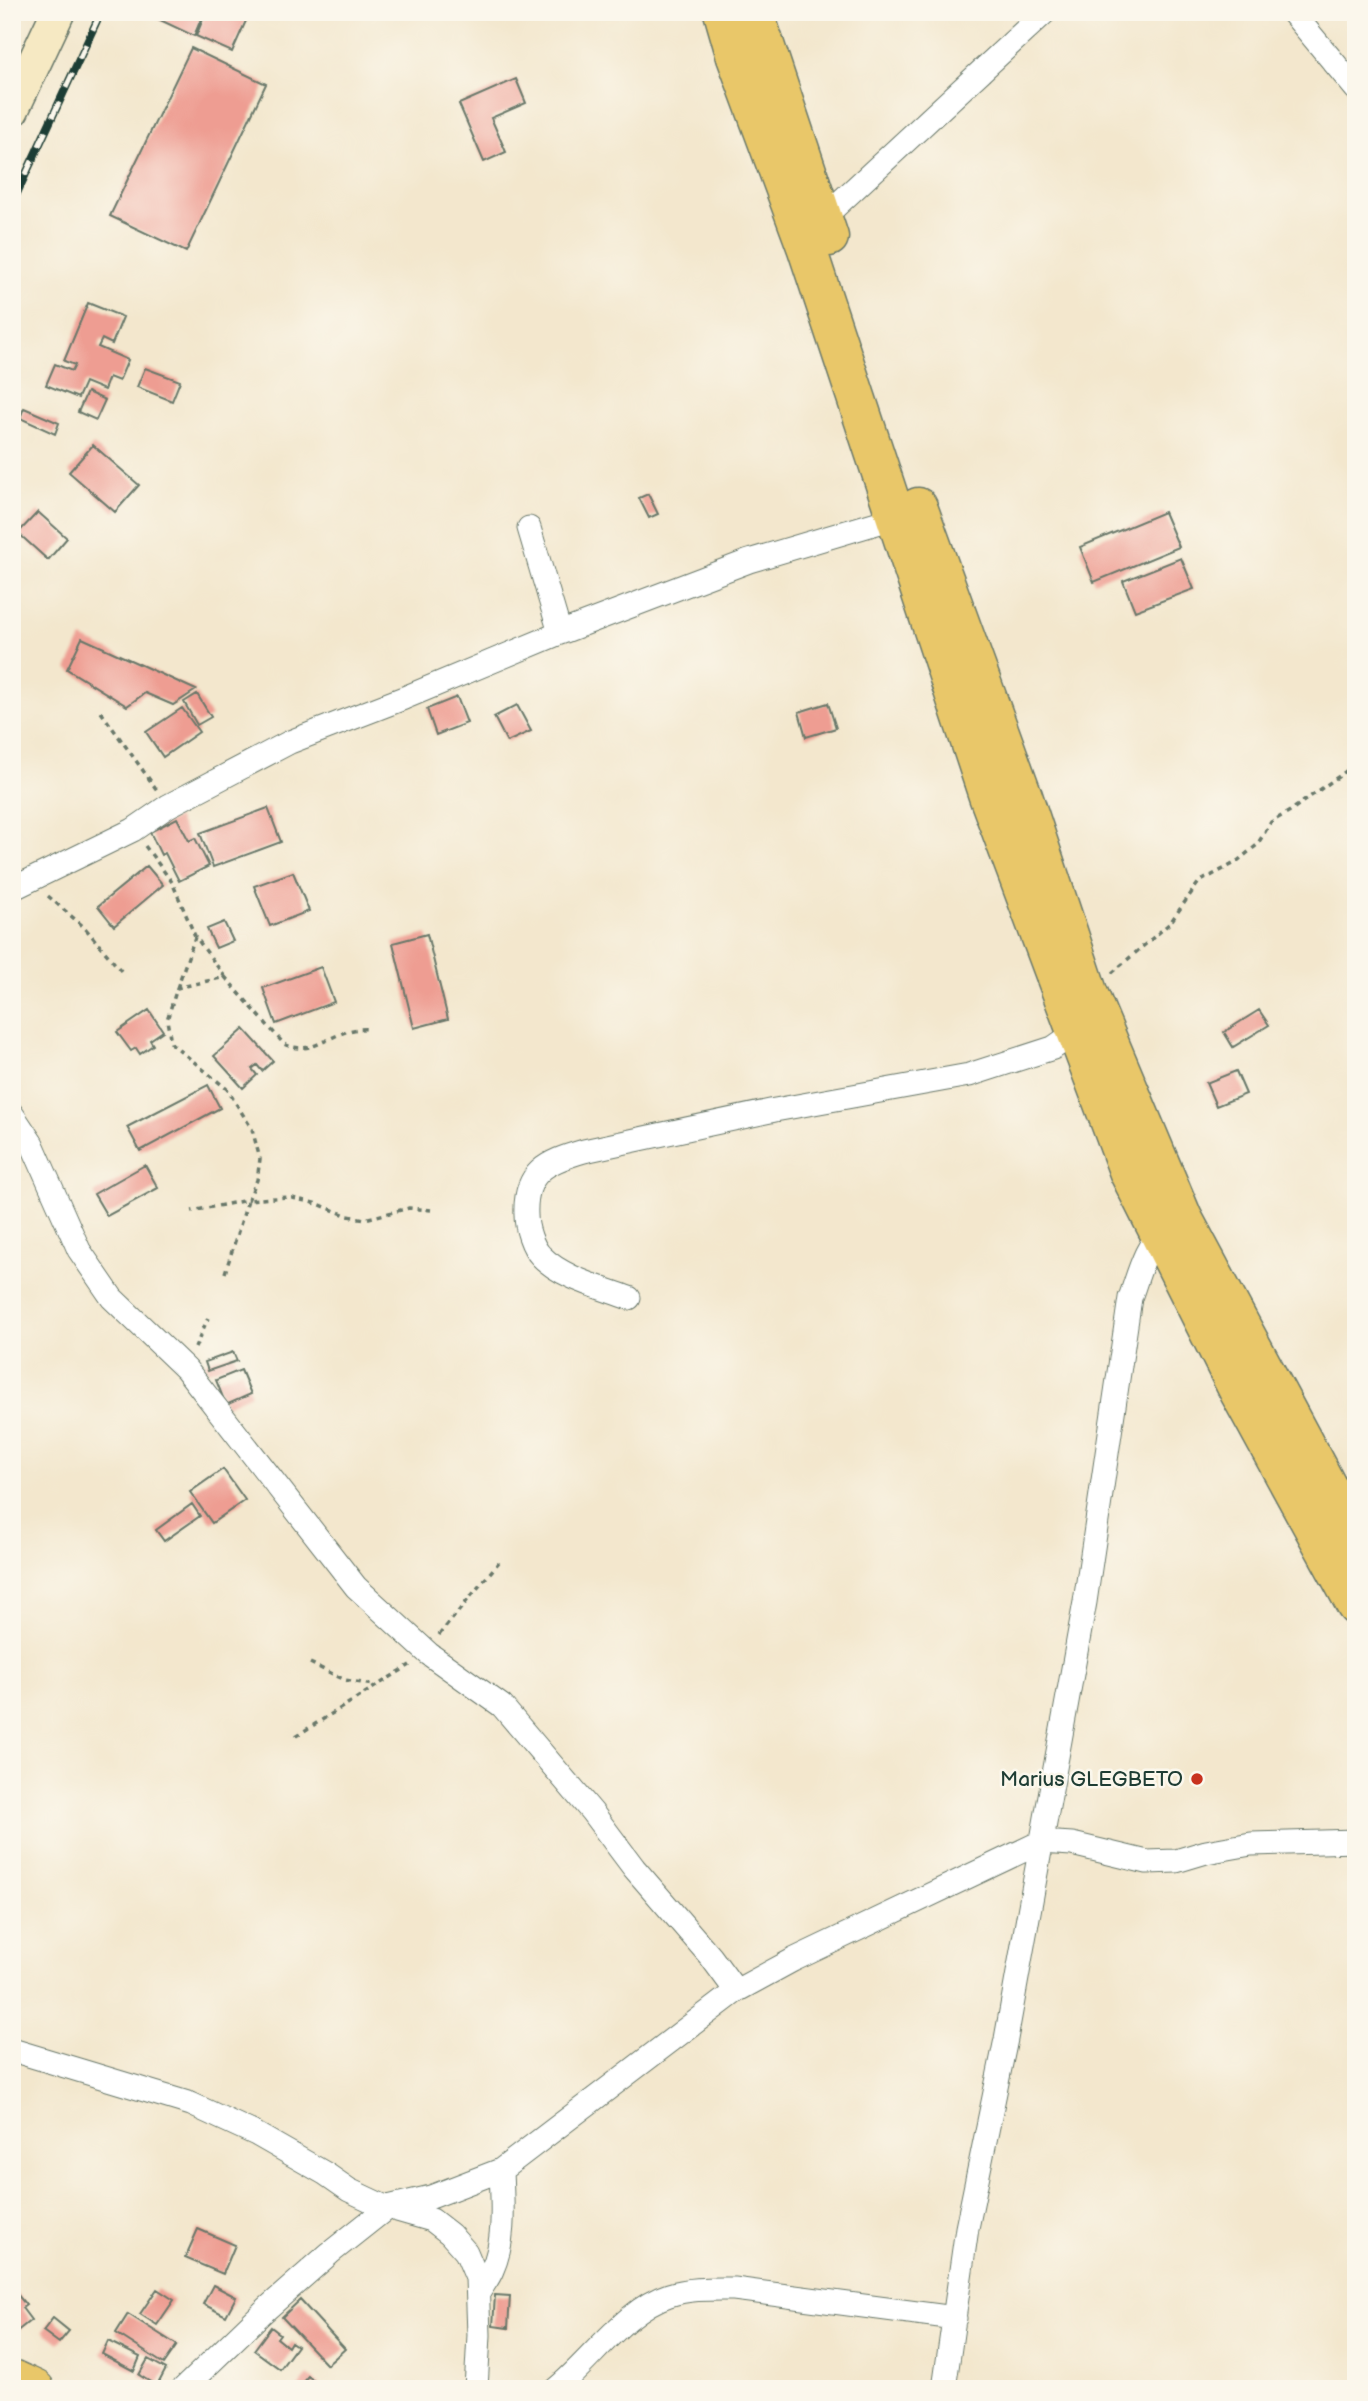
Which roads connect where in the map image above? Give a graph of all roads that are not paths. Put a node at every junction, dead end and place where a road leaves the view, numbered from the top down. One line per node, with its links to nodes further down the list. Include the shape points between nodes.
1 (58, 12): 7 (street)
2 (723, 12): 5 (highway)
3 (1045, 12): 8 (street)
4 (1292, 12): 6 (street)
5 (752, 38): 8 (highway); 9 (highway, via 807,249)
6 (1356, 89)
7 (12, 110)
8 (822, 218): 9 (highway)
9 (907, 514): 11 (street, via 749,561); 13 (highway, via 988,796); 15 (highway, via 1023,796)
10 (529, 528): 11 (street)
11 (561, 633): 12 (street, via 290,741 169,806 133,831)
12 (12, 889)
13 (1076, 1032): 15 (highway, via 1129,1172); 16 (street, via 1053,1048 969,1075 584,1151 542,1168 525,1197 526,1225 538,1254 572,1275)
14 (12, 1114): 21 (street, via 32,1144 79,1250 112,1298 186,1369 356,1587 429,1654 502,1706)
15 (1171, 1226): 17 (highway); 18 (highway, via 1251,1415); 20 (street, via 1149,1251 1130,1298 1086,1602)
16 (629, 1298)
17 (1356, 1540)
18 (1356, 1606)
19 (1356, 1841): 20 (street, via 1251,1844 1176,1861 1147,1862 1072,1844)
20 (1041, 1842): 21 (street); 26 (street, via 967,2228)
21 (736, 1992): 23 (street)
22 (12, 2050): 24 (street, via 191,2104 256,2134 349,2190)
23 (501, 2170): 24 (street, via 430,2197); 25 (street, via 499,2250)
24 (388, 2207): 25 (street, via 432,2220 450,2234 466,2252); 29 (street, via 263,2312)
25 (478, 2294): 30 (street)
26 (955, 2318): 31 (street, via 734,2289 699,2289 667,2295 638,2312); 32 (street)
27 (12, 2378): 28 (main road)
28 (36, 2389)
29 (183, 2389)
30 (476, 2389)
31 (556, 2389)
32 (944, 2389)

